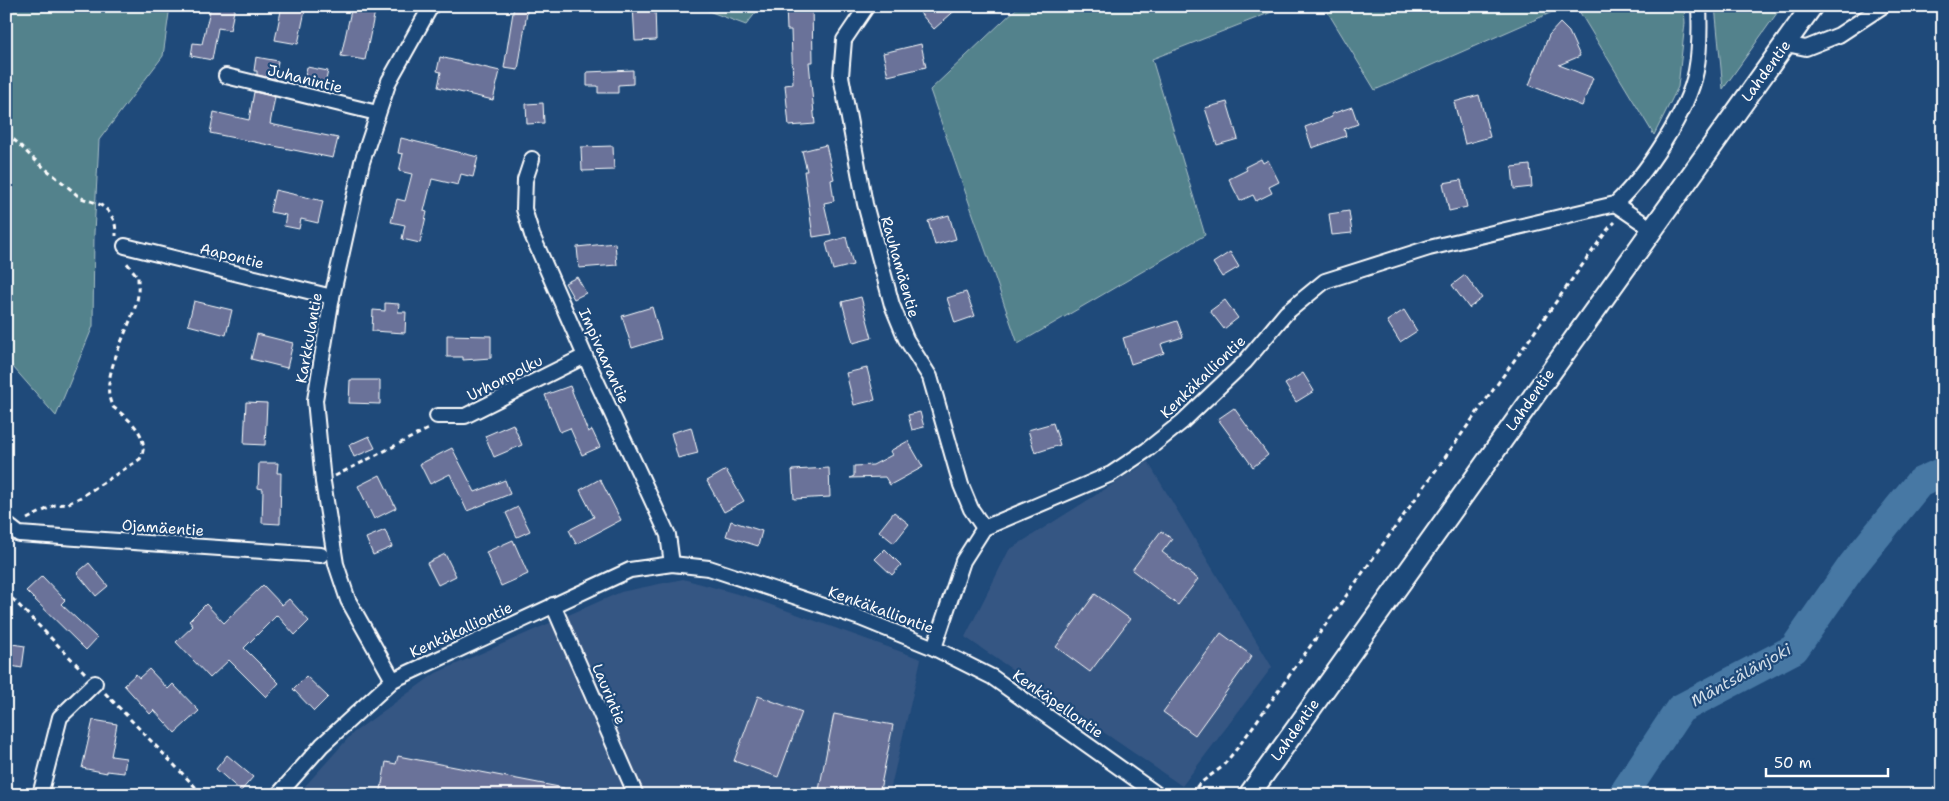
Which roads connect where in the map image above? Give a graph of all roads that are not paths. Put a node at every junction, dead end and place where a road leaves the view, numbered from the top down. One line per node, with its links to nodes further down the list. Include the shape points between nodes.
1 (431, 6): 8 (street, Karkkulantie, via 389,80)
2 (867, 6): 17 (street, Rauhamäentie, via 844,40 841,76 866,204 892,305 906,339 930,377 961,485 971,509)
3 (1699, 6): 10 (street, via 1696,71 1688,97 1665,139)
4 (1812, 6): 6 (main road, Lahdentie)
5 (1883, 6): 6 (street, via 1838,36 1806,48)
6 (1786, 44): 11 (main road, Lahdentie)
7 (226, 76): 8 (street, Juhanintie)
8 (377, 113): 13 (street, Karkkulantie, via 362,162)
9 (532, 159): 14 (street, Impivaarantie, via 525,180 524,209)
10 (1620, 207): 11 (street); 17 (street, Kenkäkalliontie, via 1429,248 1324,281 1286,313 1245,362 1182,422 1147,450 1112,474)
11 (1652, 229): 28 (main road, Lahdentie)
12 (121, 250): 13 (street, Aapontie)
13 (332, 297): 22 (street, Karkkulantie, via 315,400 336,564 348,600)
14 (585, 356): 15 (street, Urhonpolku, via 465,416); 19 (street, Impivaarantie, via 668,536)
15 (437, 416)
16 (8, 526): 18 (street, Ojamäentie, via 19,534)
17 (984, 528): 21 (street, Kenkäkalliontie, via 964,561)
18 (321, 555)
19 (672, 564): 20 (street, Kenkäkalliontie, via 630,570); 21 (street, Kenkäkalliontie, via 709,568 860,618)
20 (553, 605): 22 (street, Kenkäkalliontie); 26 (street, Laurintie)
21 (934, 648): 27 (street, Kenkäpellontie, via 992,677)
22 (393, 680): 25 (street, Kenkäkalliontie, via 322,745)
23 (95, 683): 24 (street, via 60,716)
24 (40, 795)
25 (278, 795)
26 (636, 795)
27 (1158, 795)
28 (1249, 795)

